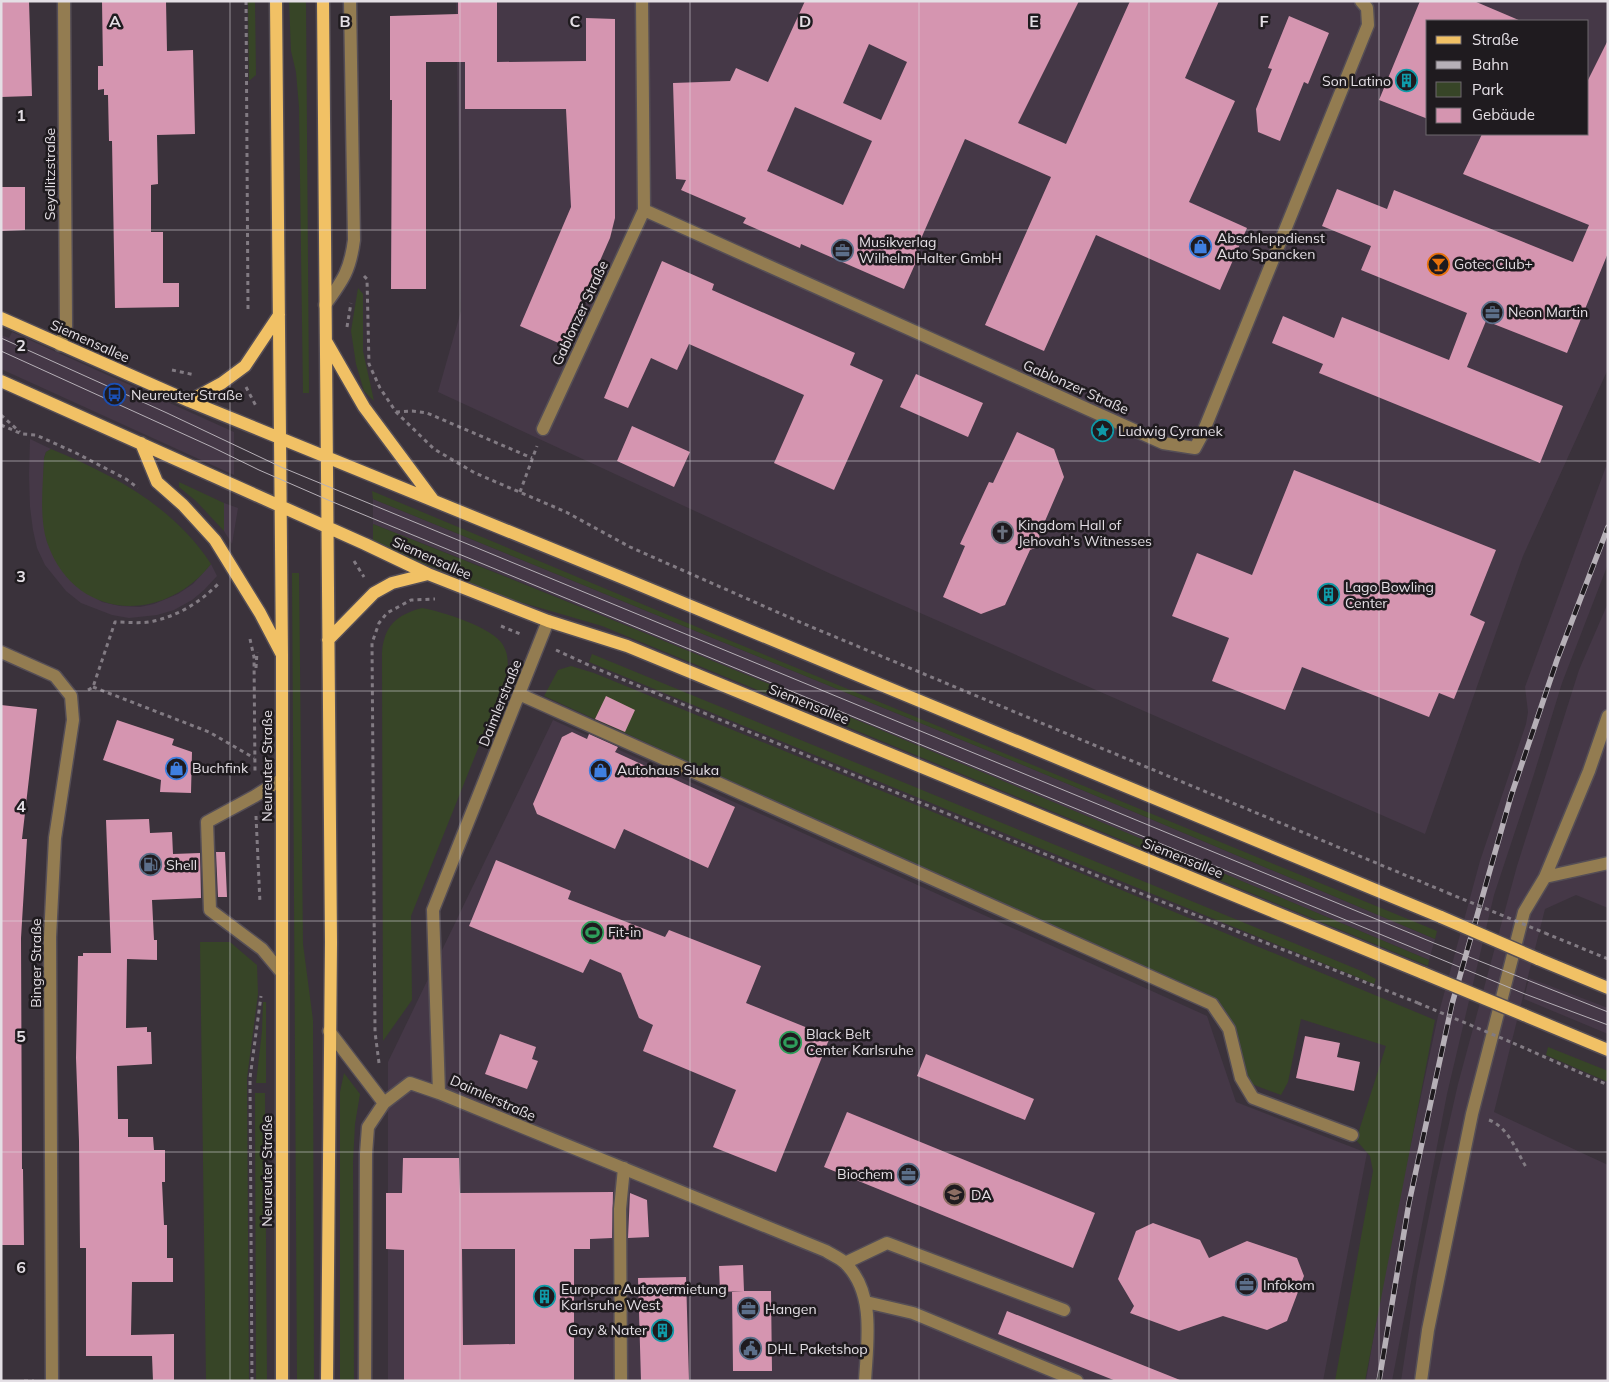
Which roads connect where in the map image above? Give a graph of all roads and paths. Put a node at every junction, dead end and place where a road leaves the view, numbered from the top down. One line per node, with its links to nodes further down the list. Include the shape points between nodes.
1 (64, 1): 15 (street, Seydlitzstraße, via 66,326)
2 (246, 1): 11 (path)
3 (276, 1): 12 (main road, Neureuter Straße)
4 (323, 1): 10 (main road)
5 (350, 1): 10 (street, via 354,240 352,259 344,278)
6 (642, 1): 8 (street, Gablonzer Straße)
7 (1361, 1): 8 (street, Gablonzer Straße, via 1367,8 1368,25 1195,448 1163,443)
8 (644, 210): 23 (street, Gablonzer Straße)
9 (361, 272): 19 (path, via 367,279 369,364)
10 (325, 305): 14 (main road)
11 (248, 309)
12 (279, 315): 18 (main road, via 244,366 222,383); 25 (main road, Neureuter Straße)
13 (1, 318): 15 (main road, Siemensallee)
14 (326, 340): 27 (main road); 31 (main road, via 364,406)
15 (60, 345): 18 (main road, Siemensallee)
16 (1, 381): 26 (main road, Siemensallee)
17 (246, 387): 22 (path, via 259,413)
18 (189, 401): 22 (main road, Siemensallee)
19 (396, 412): 28 (path, via 426,413); 30 (path, via 434,449 475,473)
20 (1, 415): 24 (path)
21 (1, 425): 24 (path)
22 (259, 428): 25 (main road, Siemensallee)
23 (543, 430): 28 (path)
24 (22, 434): 29 (path, via 36,435 76,453)
25 (280, 437): 27 (main road, Siemensallee); 32 (main road, Neureuter Straße)
26 (140, 443): 32 (main road, Siemensallee); 44 (main road, via 157,482 220,547)
27 (327, 457): 31 (main road, Siemensallee); 33 (main road)
28 (532, 458): 30 (path)
29 (140, 489)
30 (520, 492): 56 (path, bridge, via 566,512 630,547 802,623)
31 (434, 501): 58 (main road, Siemensallee, bridge)
32 (280, 507): 33 (main road, Siemensallee); 44 (main road, Neureuter Straße)
33 (328, 528): 34 (main road, Siemensallee); 40 (main road)
34 (428, 574): 37 (main road, Siemensallee); 40 (main road, via 392,583 374,593)
35 (225, 577): 45 (path, via 194,605 173,615 153,622 115,622)
36 (437, 599): 62 (path, via 412,600 387,613 378,623 372,642 375,1032)
37 (548, 621): 41 (street, Daimlerstraße); 61 (main road, Siemensallee, bridge, via 627,646)
38 (497, 624): 41 (path)
39 (248, 633): 46 (path, via 254,657)
40 (328, 640): 60 (main road)
41 (540, 643): 47 (street, Daimlerstraße); 63 (path, bridge, via 1127,888 1418,1003)
42 (257, 650): 46 (path)
43 (1, 652): 48 (street, via 55,676)
44 (282, 655): 51 (main road, Neureuter Straße)
45 (93, 687): 48 (path); 50 (path, via 209,732)
46 (254, 687): 50 (path)
47 (519, 694): 64 (street, Daimlerstraße, via 433,910); 67 (street, via 1212,1004 1229,1029 1241,1078 1253,1098)
48 (71, 696): 73 (street, Binger Straße, via 73,720 55,838 50,937)
49 (1608, 716): 54 (street)
50 (255, 758): 52 (path)
51 (282, 779): 52 (street); 57 (main road, Neureuter Straße)
52 (255, 796): 55 (path); 57 (street, via 207,822 210,910 262,949)
53 (1608, 863): 54 (street)
54 (1545, 877): 66 (street, via 1524,912)
55 (261, 911)
56 (1608, 959)
57 (282, 973): 75 (main road, Neureuter Straße)
58 (1608, 988)
59 (261, 993): 74 (path, via 250,1078)
60 (329, 1031): 65 (street); 76 (main road)
61 (1608, 1050)
62 (379, 1068)
63 (1608, 1085)
64 (439, 1092): 65 (street, via 410,1083); 69 (street, Daimlerstraße)
65 (384, 1103): 77 (street, via 368,1127 366,1154)
66 (1472, 1114): 68 (path, via 1503,1128); 81 (street, via 1428,1330)
67 (1352, 1135)
68 (1526, 1167)
69 (624, 1168): 70 (street, Daimlerstraße, via 826,1251); 78 (street, via 620,1210)
70 (845, 1263): 71 (street, Daimlerstraße, via 857,1279); 72 (street, via 887,1243)
71 (866, 1302): 79 (street, Daimlerstraße); 80 (street, via 914,1313)
72 (1064, 1310)
73 (52, 1381)
74 (252, 1381)
75 (282, 1381)
76 (327, 1381)
77 (365, 1381)
78 (620, 1381)
79 (865, 1381)
80 (1077, 1381)
81 (1421, 1381)

